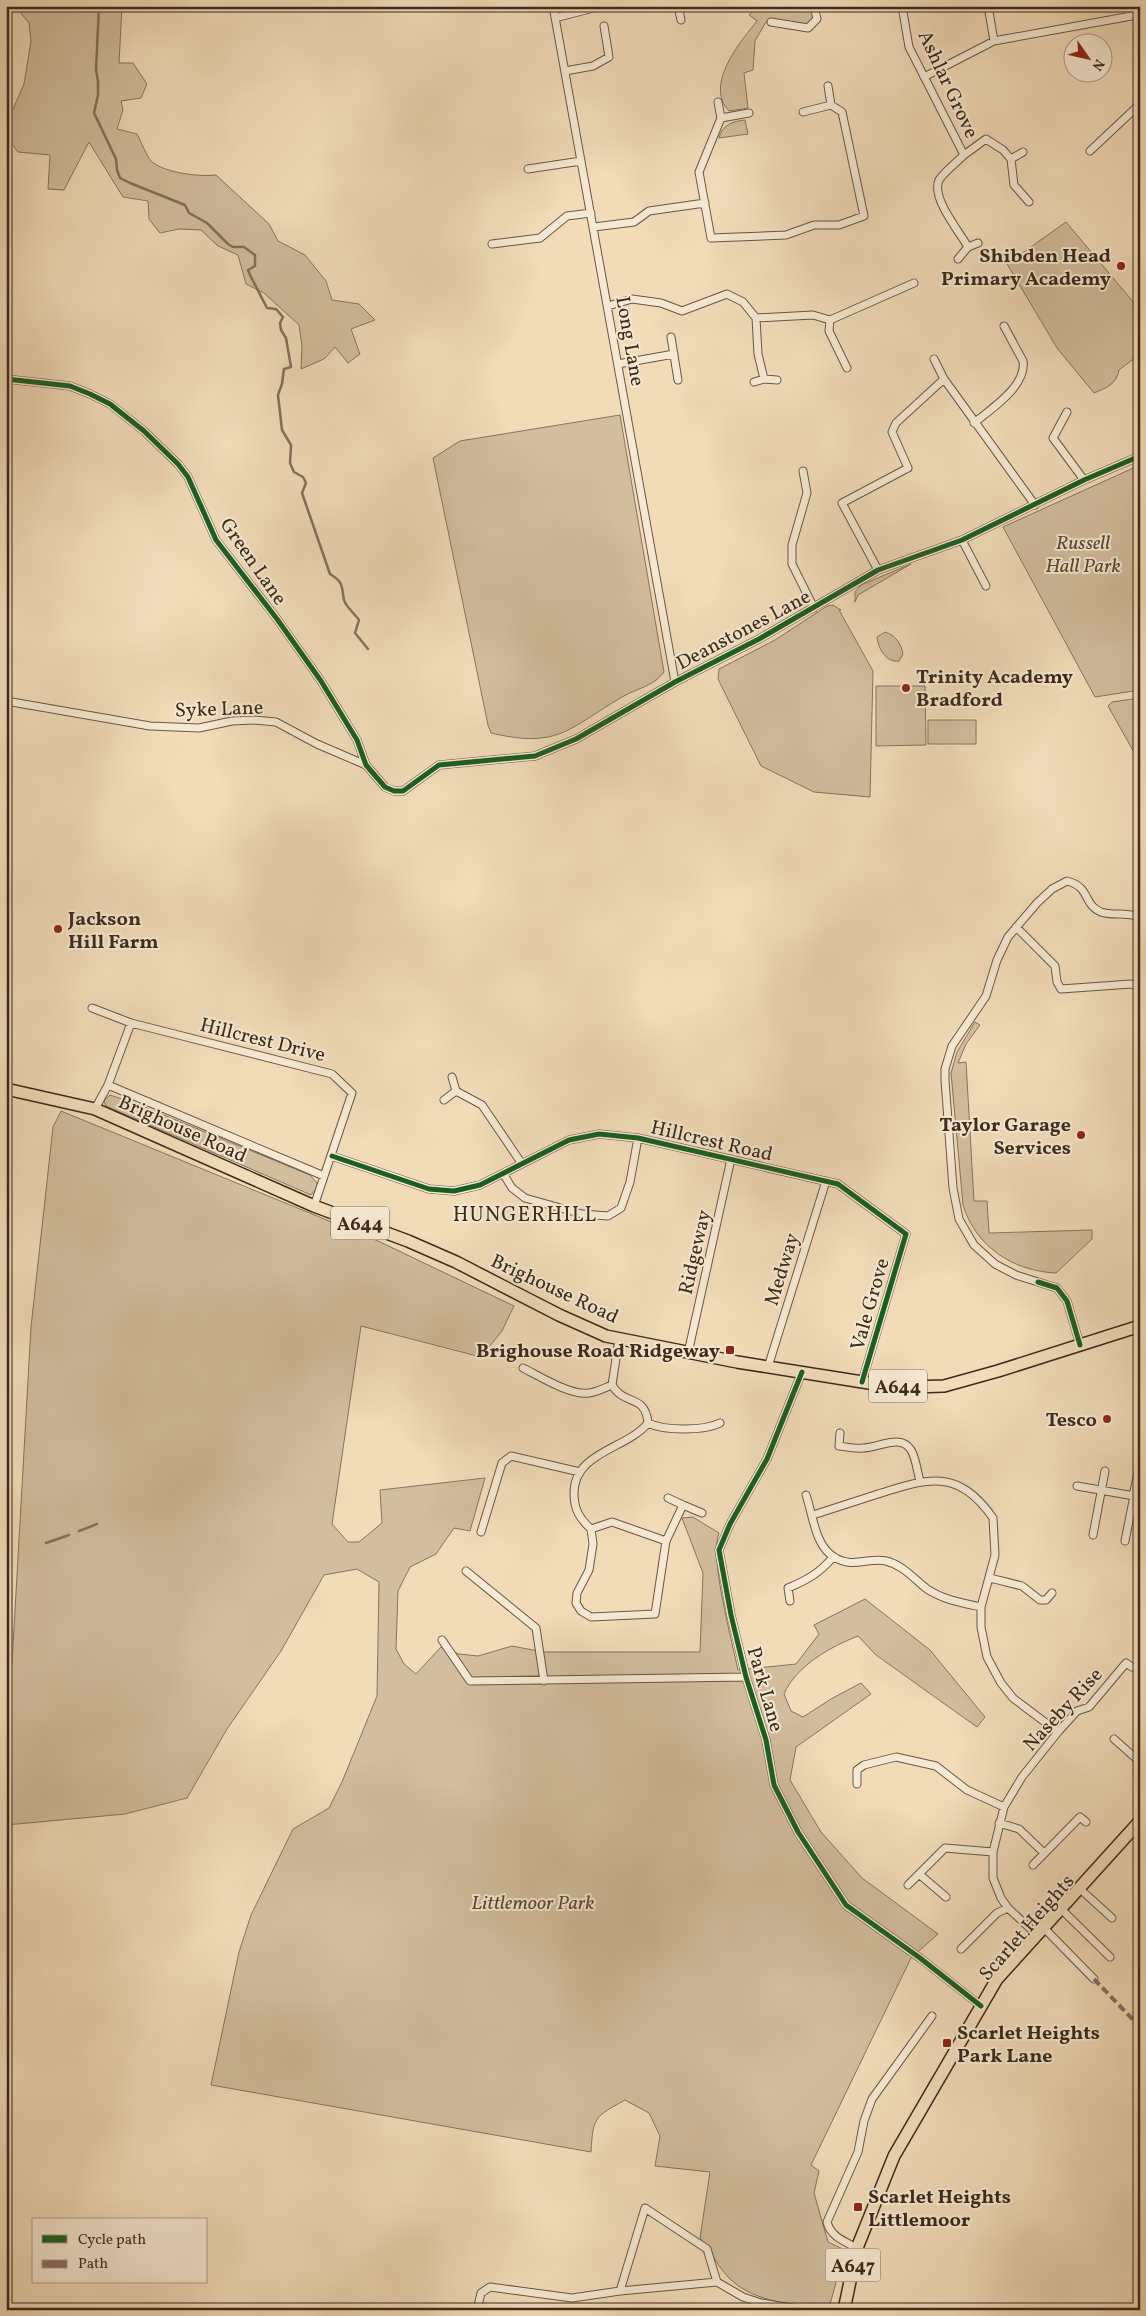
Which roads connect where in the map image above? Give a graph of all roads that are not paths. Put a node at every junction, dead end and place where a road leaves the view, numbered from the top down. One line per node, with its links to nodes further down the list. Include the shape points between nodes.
1 (553, 6): 8 (street, Long Lane)
2 (601, 6): 8 (street)
3 (678, 6): 10 (street)
4 (814, 6): 11 (street, via 817,19 808,28)
5 (902, 6): 15 (street, Ashlar Grove, via 909,47)
6 (988, 6): 13 (street)
7 (1135, 6): 9 (street)
8 (555, 18): 14 (street, Long Lane)
9 (1138, 18): 13 (street)
10 (681, 20)
11 (771, 22)
12 (604, 26): 14 (street, via 609,56 593,66)
13 (994, 41): 15 (street)
14 (565, 71): 27 (street, Long Lane)
15 (924, 77): 25 (street, Ashlar Grove)
16 (828, 86): 19 (street)
17 (718, 102): 22 (street)
18 (1140, 104): 23 (street)
19 (831, 106): 20 (street); 30 (street, via 842,112 864,216 839,225 814,224 786,235 711,238)
20 (803, 112)
21 (749, 113): 22 (street)
22 (721, 118): 30 (street, via 699,172)
23 (1090, 151)
24 (1023, 152): 26 (street)
25 (964, 155): 26 (street, via 986,139); 35 (street, Ashlar Grove, via 939,180 937,193)
26 (1011, 159): 29 (street, via 1014,185)
27 (581, 161): 28 (street); 31 (street, Long Lane)
28 (528, 169)
29 (1029, 202)
30 (705, 203): 32 (street, via 649,211 634,222)
31 (591, 212): 32 (street, Long Lane); 34 (street, via 567,216 540,238)
32 (594, 226): 38 (street, Long Lane)
33 (978, 243): 35 (street)
34 (492, 244)
35 (968, 247): 36 (street)
36 (958, 259)
37 (914, 283): 40 (street)
38 (608, 306): 39 (street, via 632,299 661,303 682,311 728,294 743,302); 45 (street, Long Lane)
39 (756, 318): 40 (street, via 813,315); 48 (street, via 758,354)
40 (830, 320): 46 (street, via 829,331)
41 (1004, 326): 54 (street, via 1024,366 1008,396)
42 (672, 337): 43 (street)
43 (674, 354): 45 (street); 50 (street)
44 (934, 359): 49 (street)
45 (618, 364): 63 (street, Long Lane)
46 (847, 368)
47 (6, 379): 65 (street, Green Lane, via 70,386 90,394 110,404 144,431 178,464 188,477 216,540 321,681 357,740)
48 (764, 379): 51 (street); 52 (street)
49 (944, 379): 54 (street); 60 (street, via 896,423 892,432 908,468 842,503)
50 (678, 380)
51 (777, 380)
52 (754, 382)
53 (1067, 412): 57 (street, via 1053,438)
54 (974, 423): 58 (street)
55 (1140, 456): 57 (street, Deanstones Lane)
56 (803, 471): 62 (street, via 807,493 792,545 792,564)
57 (1084, 480): 58 (street, Deanstones Lane)
58 (1035, 505): 59 (street, Deanstones Lane)
59 (962, 540): 60 (street, Deanstones Lane); 61 (street)
60 (878, 570): 62 (street, Deanstones Lane)
61 (986, 586)
62 (814, 608): 63 (street, Deanstones Lane)
63 (675, 682): 65 (street, Deanstones Lane, via 576,739 535,756 439,765 403,791 385,787)
64 (6, 701): 65 (street, Syke Lane, via 150,726 200,728 232,721 276,722)
65 (366, 765)
66 (1140, 917): 67 (street, via 1098,911 1082,888 1067,881 1052,889)
67 (1016, 927): 68 (street, via 1055,966 1061,989 1131,984); 88 (street, via 997,960 986,996 952,1046 945,1070 953,1188 959,1219 974,1245 995,1264 1016,1275 1057,1288 1067,1301)
68 (1140, 988)
69 (92, 1008): 70 (street, Hillcrest Drive)
70 (131, 1023): 72 (street); 78 (street, Hillcrest Drive, via 332,1074 352,1093)
71 (452, 1077): 74 (street)
72 (108, 1085): 76 (street); 82 (street)
73 (6, 1089): 76 (main road, Brighouse Road / A644)
74 (456, 1091): 75 (street); 80 (street, via 482,1105)
75 (444, 1100)
76 (95, 1110): 84 (main road, Brighouse Road / A644)
77 (638, 1138): 79 (street, Hillcrest Road); 80 (street, Hillcrest Road, via 599,1134 569,1140); 81 (street, via 630,1182 621,1208 608,1216 582,1214 525,1198 512,1188)
78 (332, 1156): 81 (street, Hillcrest Road, via 428,1189 454,1191); 82 (street, Hillcrest Drive)
79 (731, 1158): 83 (street, Hillcrest Road); 89 (street, Ridgeway)
80 (522, 1164): 81 (street, Hillcrest Road)
81 (504, 1175)
82 (324, 1176): 84 (street, Hillcrest Drive)
83 (826, 1181): 85 (street, Hillcrest Road, via 838,1184); 90 (street, Medway)
84 (314, 1206): 87 (main road, Brighouse Road / A644, via 423,1247 559,1315)
85 (906, 1234): 93 (street, Vale Grove)
86 (1140, 1326): 88 (main road, Brighouse Road / A644)
87 (619, 1339): 89 (main road, Brighouse Road / A644); 94 (street)
88 (1080, 1345): 93 (main road, Brighouse Road / A644, via 944,1386 912,1387)
89 (688, 1353): 90 (main road, Brighouse Road / A644)
90 (768, 1367): 92 (main road, Brighouse Road / A644)
91 (523, 1368): 94 (street, via 580,1394)
92 (802, 1372): 93 (main road, Brighouse Road / A644); 123 (street, Park Lane, via 767,1459 730,1524 720,1550)
93 (862, 1382)
94 (612, 1385): 95 (street, via 616,1392 641,1404 647,1411)
95 (648, 1423): 96 (street, via 675,1429); 100 (street, via 642,1430 587,1463)
96 (715, 1428)
97 (840, 1433): 101 (street, via 839,1446 862,1448 891,1441 902,1442 911,1449)
98 (1140, 1463): 105 (street)
99 (1105, 1471): 103 (street)
100 (580, 1472): 110 (street, via 574,1479 575,1510); 111 (street, via 510,1456 506,1458 502,1462)
101 (920, 1481): 109 (street); 117 (street, via 941,1480 956,1485 988,1510 993,1518 995,1555)
102 (1077, 1486): 103 (street)
103 (1101, 1490): 105 (street); 112 (street)
104 (806, 1496): 109 (street)
105 (1136, 1497): 114 (street)
106 (668, 1498): 107 (street)
107 (683, 1506): 108 (street); 113 (street)
108 (702, 1513)
109 (813, 1515): 115 (street, via 820,1542)
110 (591, 1529): 113 (street, via 612,1522); 113 (street, via 593,1544 589,1570 577,1592 576,1604 591,1618 656,1614)
111 (481, 1532)
112 (1093, 1535)
113 (666, 1541)
114 (1125, 1541)
115 (834, 1557): 119 (street, via 811,1578 788,1588); 120 (street, via 856,1563 886,1561 948,1600)
116 (466, 1571): 124 (street, via 536,1628)
117 (990, 1578): 118 (street, via 1022,1586 1040,1600 1046,1600); 120 (street)
118 (1052, 1593)
119 (790, 1601)
120 (981, 1607): 125 (street, via 986,1650 1001,1683 1012,1698)
121 (442, 1640): 124 (street, via 470,1681)
122 (1127, 1663): 125 (street, Naseby Rise, via 1089,1707 1077,1711)
123 (746, 1677): 124 (street); 147 (street, Park Lane, via 766,1740 774,1785 798,1832 846,1905)
124 (544, 1681)
125 (1058, 1732): 129 (street, Naseby Rise, via 1022,1777)
126 (1114, 1739): 127 (street)
127 (1140, 1762)
128 (857, 1784): 129 (street, via 858,1770 864,1765 896,1757 936,1766 967,1790)
129 (1004, 1807): 132 (street, Naseby Rise)
130 (1086, 1822): 134 (street, via 1080,1816)
131 (1140, 1822): 138 (main road, Scarlet Heights / A647)
132 (999, 1823): 133 (street, Naseby Rise); 134 (street, via 1019,1829)
133 (993, 1852): 136 (street, via 945,1848); 140 (street, Naseby Rise, via 993,1878)
134 (1044, 1853): 135 (street)
135 (1033, 1865)
136 (919, 1874): 137 (street); 139 (street)
137 (908, 1885)
138 (1079, 1888): 141 (main road, Scarlet Heights / A647); 142 (street)
139 (946, 1897)
140 (1008, 1908): 143 (street, Naseby Rise); 144 (street, via 997,1913)
141 (1060, 1908): 143 (main road, Scarlet Heights / A647); 145 (street)
142 (1112, 1918)
143 (1040, 1931): 146 (street, Naseby Rise); 147 (main road, Scarlet Heights / A647, via 997,1979)
144 (961, 1949)
145 (1110, 1957)
146 (1094, 1979)
147 (981, 2006): 149 (main road, Scarlet Heights / A647, via 894,2156)
148 (932, 2016): 149 (street, via 872,2099 858,2152 827,2222 836,2237)
149 (857, 2248): 154 (main road, A647)
150 (717, 2282): 151 (street); 151 (street, via 707,2249 645,2208); 153 (street, via 761,2303)
151 (620, 2291): 152 (street, via 572,2298 490,2288 481,2294)
152 (477, 2310)
153 (803, 2310)
154 (844, 2310)

